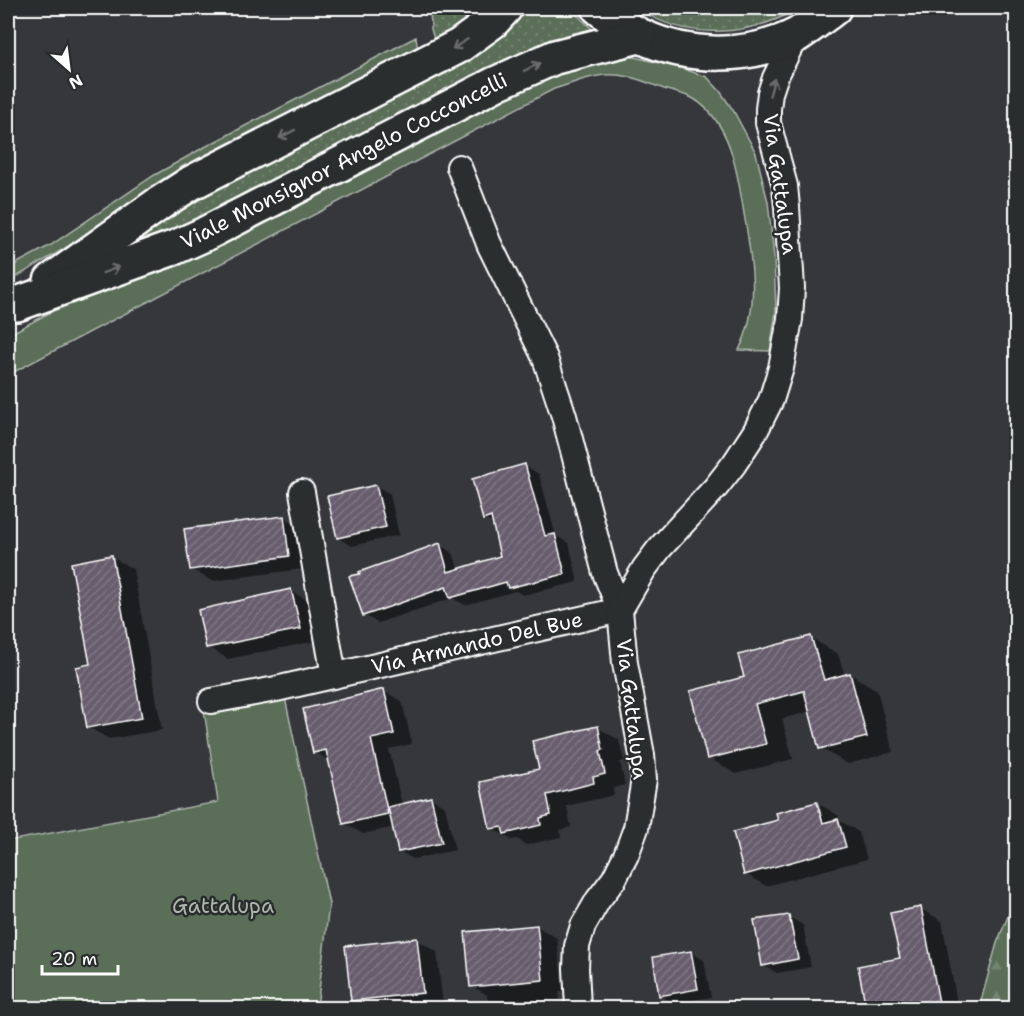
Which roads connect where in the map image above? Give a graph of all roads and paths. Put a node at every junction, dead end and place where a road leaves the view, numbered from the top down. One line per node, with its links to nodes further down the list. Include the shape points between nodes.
1 (505, 8): 7 (main road, Viale Monsignor Angelo Cocconcelli, one-way to 7, via 459,46 191,183)
2 (599, 8): 5 (main road)
3 (834, 8): 4 (main road)
4 (796, 35): 5 (main road, via 745,52 702,53 664,46); 9 (street, Via Gattalupa, one-way to 4, via 659,549 734,464 771,400 781,368 792,288 785,186 768,123 768,109 775,78)
5 (639, 36): 7 (main road, Viale Monsignor Angelo Cocconcelli, one-way to 5, via 206,234 497,83 555,57)
6 (459, 167): 9 (street, Via Gattalupa, via 489,244 545,357 605,573)
7 (12, 307)
8 (302, 492): 10 (street)
9 (620, 610): 10 (street, Via Armando Del Bue); 12 (street, Via Gattalupa, via 644,779 636,828 626,855 583,926 577,946)
10 (334, 676): 11 (street, Via Armando Del Bue)
11 (211, 701)
12 (578, 1008)

